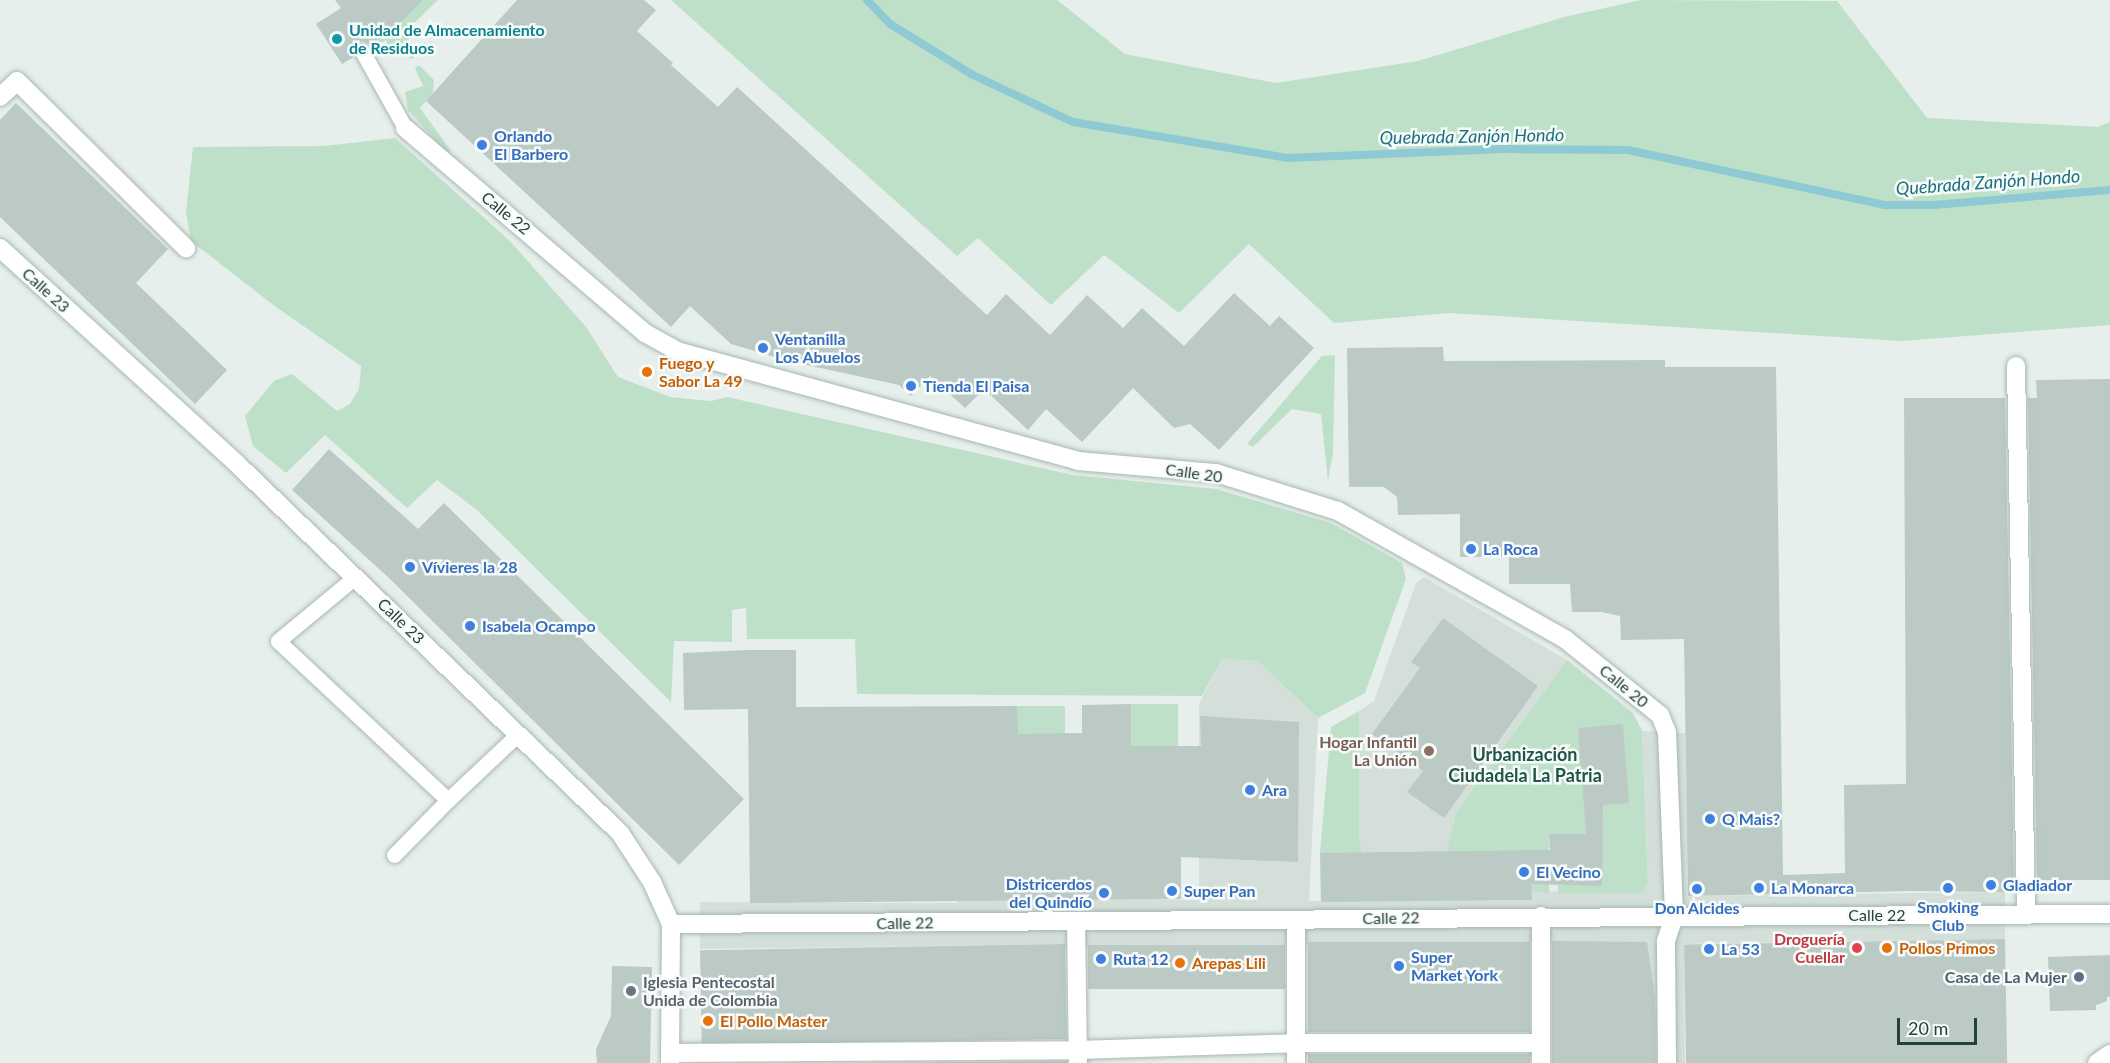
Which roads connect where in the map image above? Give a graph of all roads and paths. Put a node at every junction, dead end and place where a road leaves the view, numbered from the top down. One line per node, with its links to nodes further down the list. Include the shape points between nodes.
1 (362, 51): 3 (lane, Calle 22)
2 (0, 97): 5 (street, via 17,81)
3 (405, 128): 6 (street, Calle 22, via 645,333)
4 (0, 248): 8 (street, Calle 23)
5 (186, 248)
6 (677, 351): 15 (street, Calle 20, via 1078,461 1216,473 1338,511 1565,639 1660,716 1667,732)
7 (2016, 366): 12 (street)
8 (355, 577): 9 (street, Calle 23); 10 (lane, via 278,641)
9 (518, 734): 10 (lane); 18 (street, Calle 23, via 620,833 652,882)
10 (448, 800): 11 (lane)
11 (394, 855)
12 (2026, 914): 13 (street, Calle 22); 15 (street, Calle 22)
13 (2110, 914)
14 (1541, 916): 15 (street, Calle 22); 16 (street, Calle 22); 20 (street)
15 (1674, 916): 26 (street, via 1666,941)
16 (1296, 920): 17 (street, Calle 22); 19 (street)
17 (1076, 921): 18 (street, Calle 22); 22 (street)
18 (671, 924): 23 (street, Calle 23)
19 (1296, 1043): 20 (street); 22 (street); 24 (street)
20 (1541, 1043): 25 (street)
21 (2110, 1054): 27 (street)
22 (1078, 1057): 23 (street)
23 (670, 1058)
24 (1296, 1063)
25 (1541, 1063)
26 (1667, 1063)
27 (2097, 1063)

